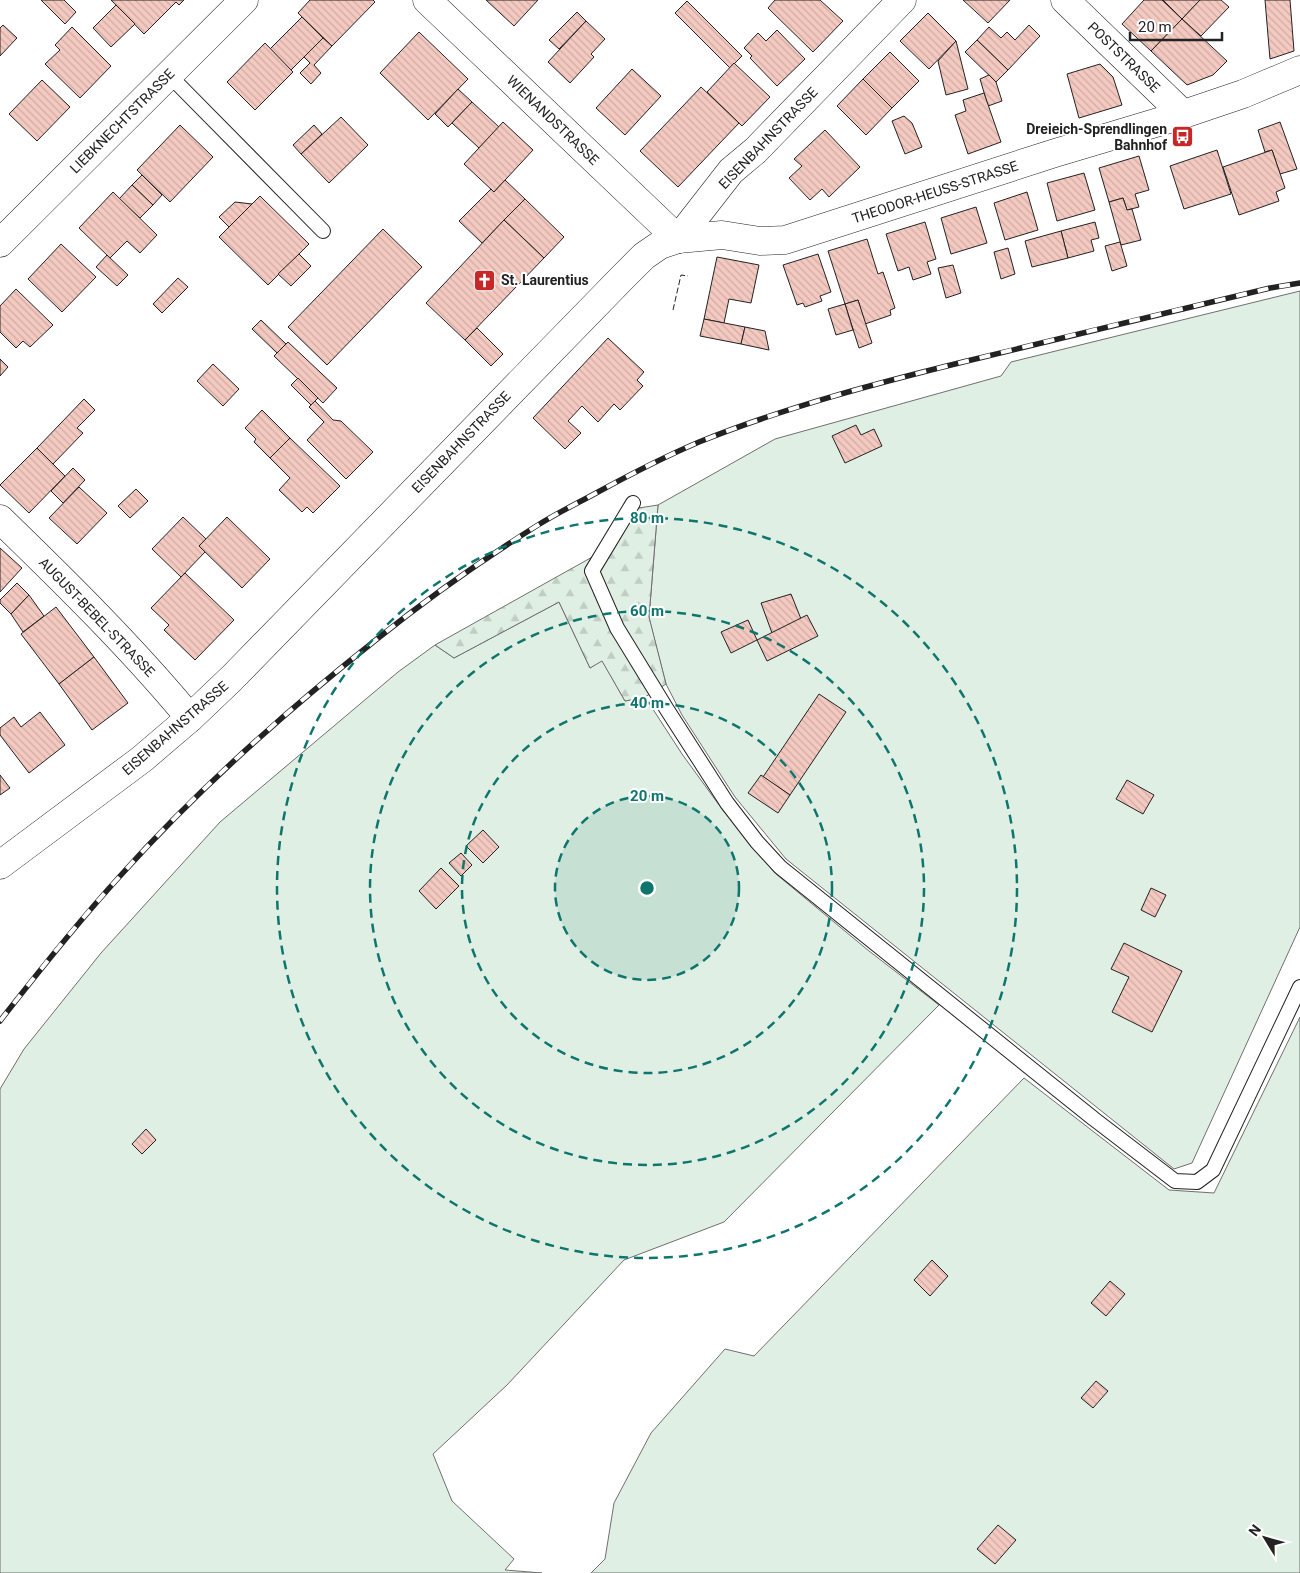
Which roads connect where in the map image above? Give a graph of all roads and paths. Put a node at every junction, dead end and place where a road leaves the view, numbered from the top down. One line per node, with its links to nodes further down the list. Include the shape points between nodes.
1 (244, 0): 6 (main road, LIEBKNECHTSTRASSE)
2 (427, 0): 9 (main road, WIENANDSTRASSE)
3 (902, 0): 9 (main road, EISENBAHNSTRASSE, via 755,151 731,171)
4 (1065, 0): 7 (main road, POSTSTRASSE)
5 (1300, 70): 7 (main road, THEODOR-HEUSS-STRASSE)
6 (168, 75): 8 (lane); 10 (main road, LIEBKNECHTSTRASSE)
7 (1183, 114): 9 (main road, THEODOR-HEUSS-STRASSE, via 785,240 760,241 722,235)
8 (323, 231)
9 (678, 239): 13 (main road, EISENBAHNSTRASSE, via 660,245 644,256)
10 (0, 243)
11 (633, 503): 15 (lane, via 592,571 617,628 666,708 727,803 758,842 780,867 1174,1181 1197,1182 1213,1170)
12 (0, 519): 13 (main road, AUGUST-BEBEL-STRASSE, via 97,614)
13 (190, 718): 14 (main road, EISENBAHNSTRASSE, via 142,759)
14 (0, 865)
15 (1300, 987)

